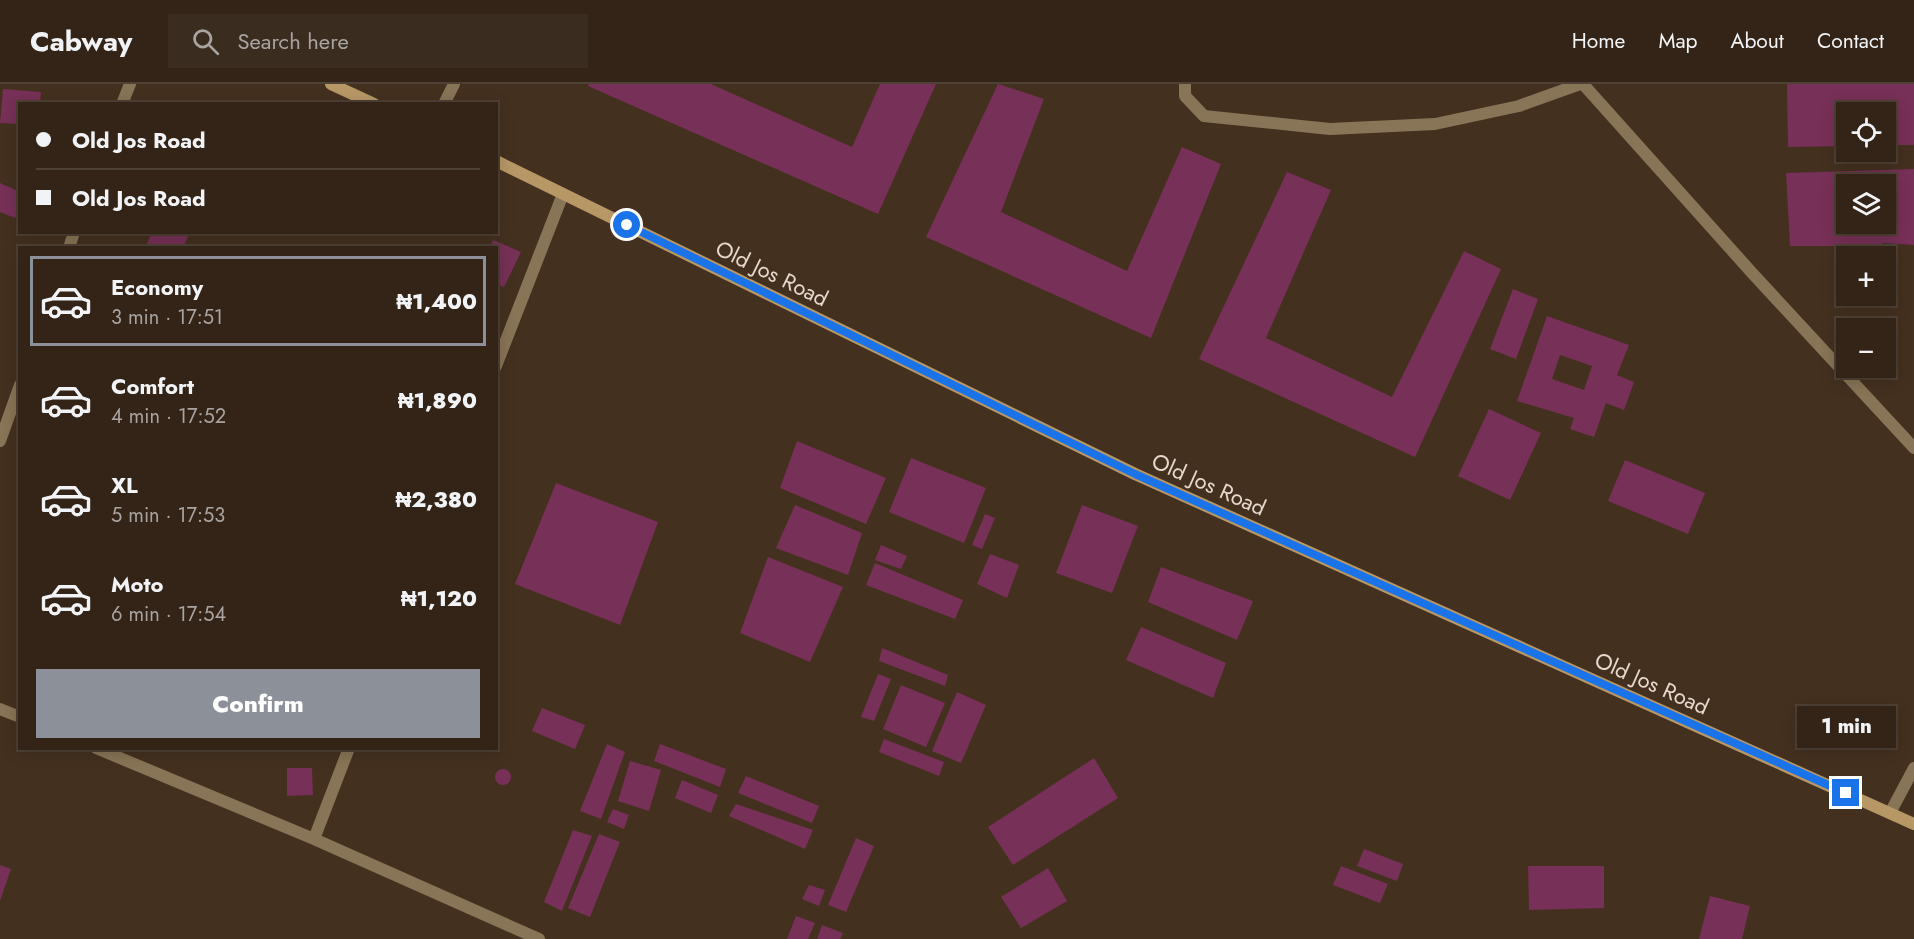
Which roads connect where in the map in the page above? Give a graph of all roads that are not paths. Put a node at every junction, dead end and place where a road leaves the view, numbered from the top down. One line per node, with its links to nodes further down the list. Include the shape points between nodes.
1 (130, 84): 6 (street)
2 (331, 84): 7 (main road)
3 (454, 84): 8 (street)
4 (1185, 84): 5 (street, via 1185,96 1204,116 1330,129 1435,123 1519,106)
5 (1582, 84): 15 (street)
6 (123, 102)
7 (370, 102)
8 (445, 102)
9 (498, 162): 10 (main road, Old Jos Road)
10 (563, 194): 11 (street); 21 (main road, Old Jos Road, via 1135,474)
11 (498, 361)
12 (18, 389): 13 (street)
13 (4, 416): 14 (street)
14 (0, 441)
15 (1914, 448)
16 (0, 709): 17 (street)
17 (18, 716)
18 (101, 750): 23 (street)
19 (348, 750): 23 (street)
20 (1914, 768): 21 (street)
21 (1890, 813): 22 (main road, Old Jos Road)
22 (1914, 824)
23 (314, 839): 24 (street)
24 (539, 939)

